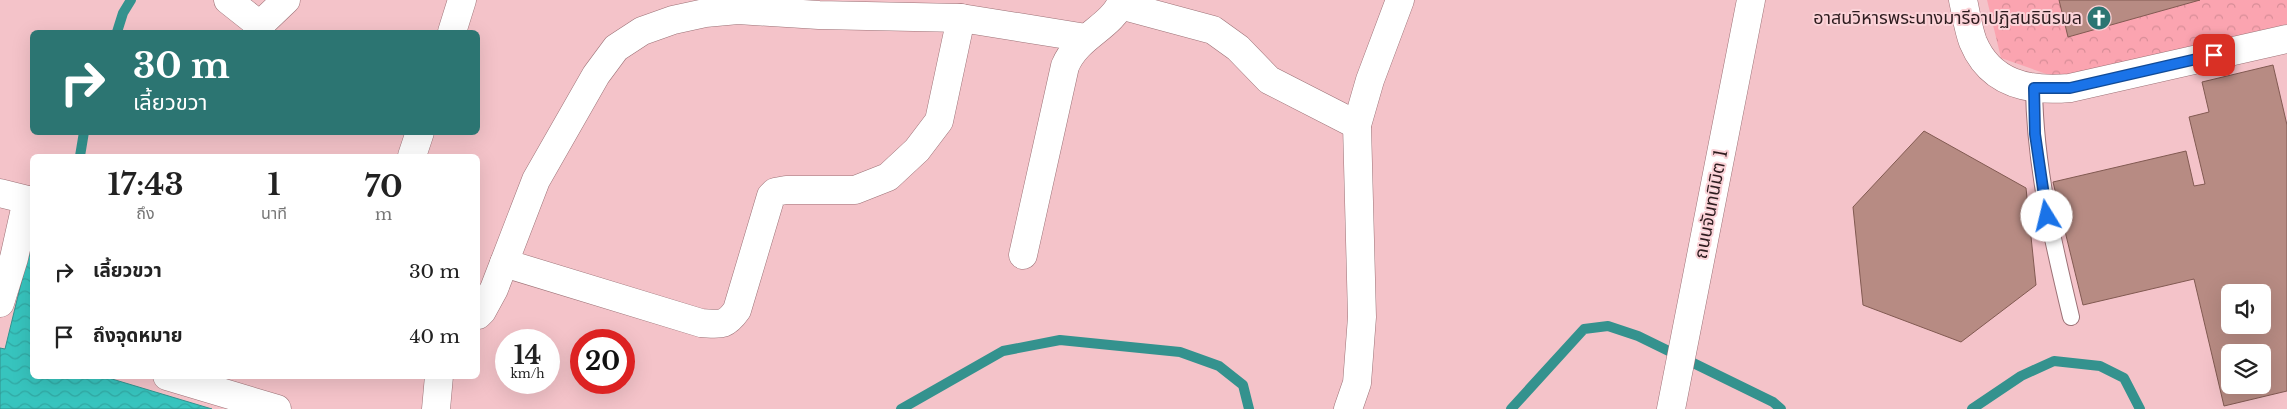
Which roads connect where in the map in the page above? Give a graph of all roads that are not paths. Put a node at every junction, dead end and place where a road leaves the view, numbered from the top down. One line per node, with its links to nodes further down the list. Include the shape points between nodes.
1 (228, 0): 2 (street, via 252,19 263,22)
2 (286, 0)
3 (462, 0): 9 (street)
4 (1400, 0): 13 (street)
5 (1751, 0): 25 (street, ถนนจันทนิมิต 1)
6 (1963, 0): 12 (street, via 1972,40 1982,60 1993,72 2014,83)
7 (1122, 3): 10 (street, via 1109,20); 13 (street, via 1213,30 1238,48 1269,80)
8 (961, 18): 10 (street); 19 (street, via 819,16 738,10 673,20 642,32 616,48 596,75 536,180); 19 (street, via 939,121 916,150 888,177 856,190 786,190 770,196 737,310 730,320 722,324 701,323)
9 (453, 30)
10 (1086, 38): 18 (street, via 1071,53 1066,66)
11 (2287, 39): 12 (street, via 2070,88)
12 (2034, 88): 22 (lane, via 2035,134 2047,216)
13 (1357, 125): 28 (street, via 1362,317 1357,383)
14 (419, 135): 15 (street)
15 (413, 154)
16 (0, 193): 17 (street)
17 (30, 201): 20 (street)
18 (1023, 256)
19 (504, 262): 21 (street)
20 (0, 303)
21 (480, 313)
22 (2071, 317)
23 (177, 379): 26 (street)
24 (439, 379): 27 (street)
25 (1672, 407)
26 (278, 409)
27 (436, 409)
28 (1348, 409)

